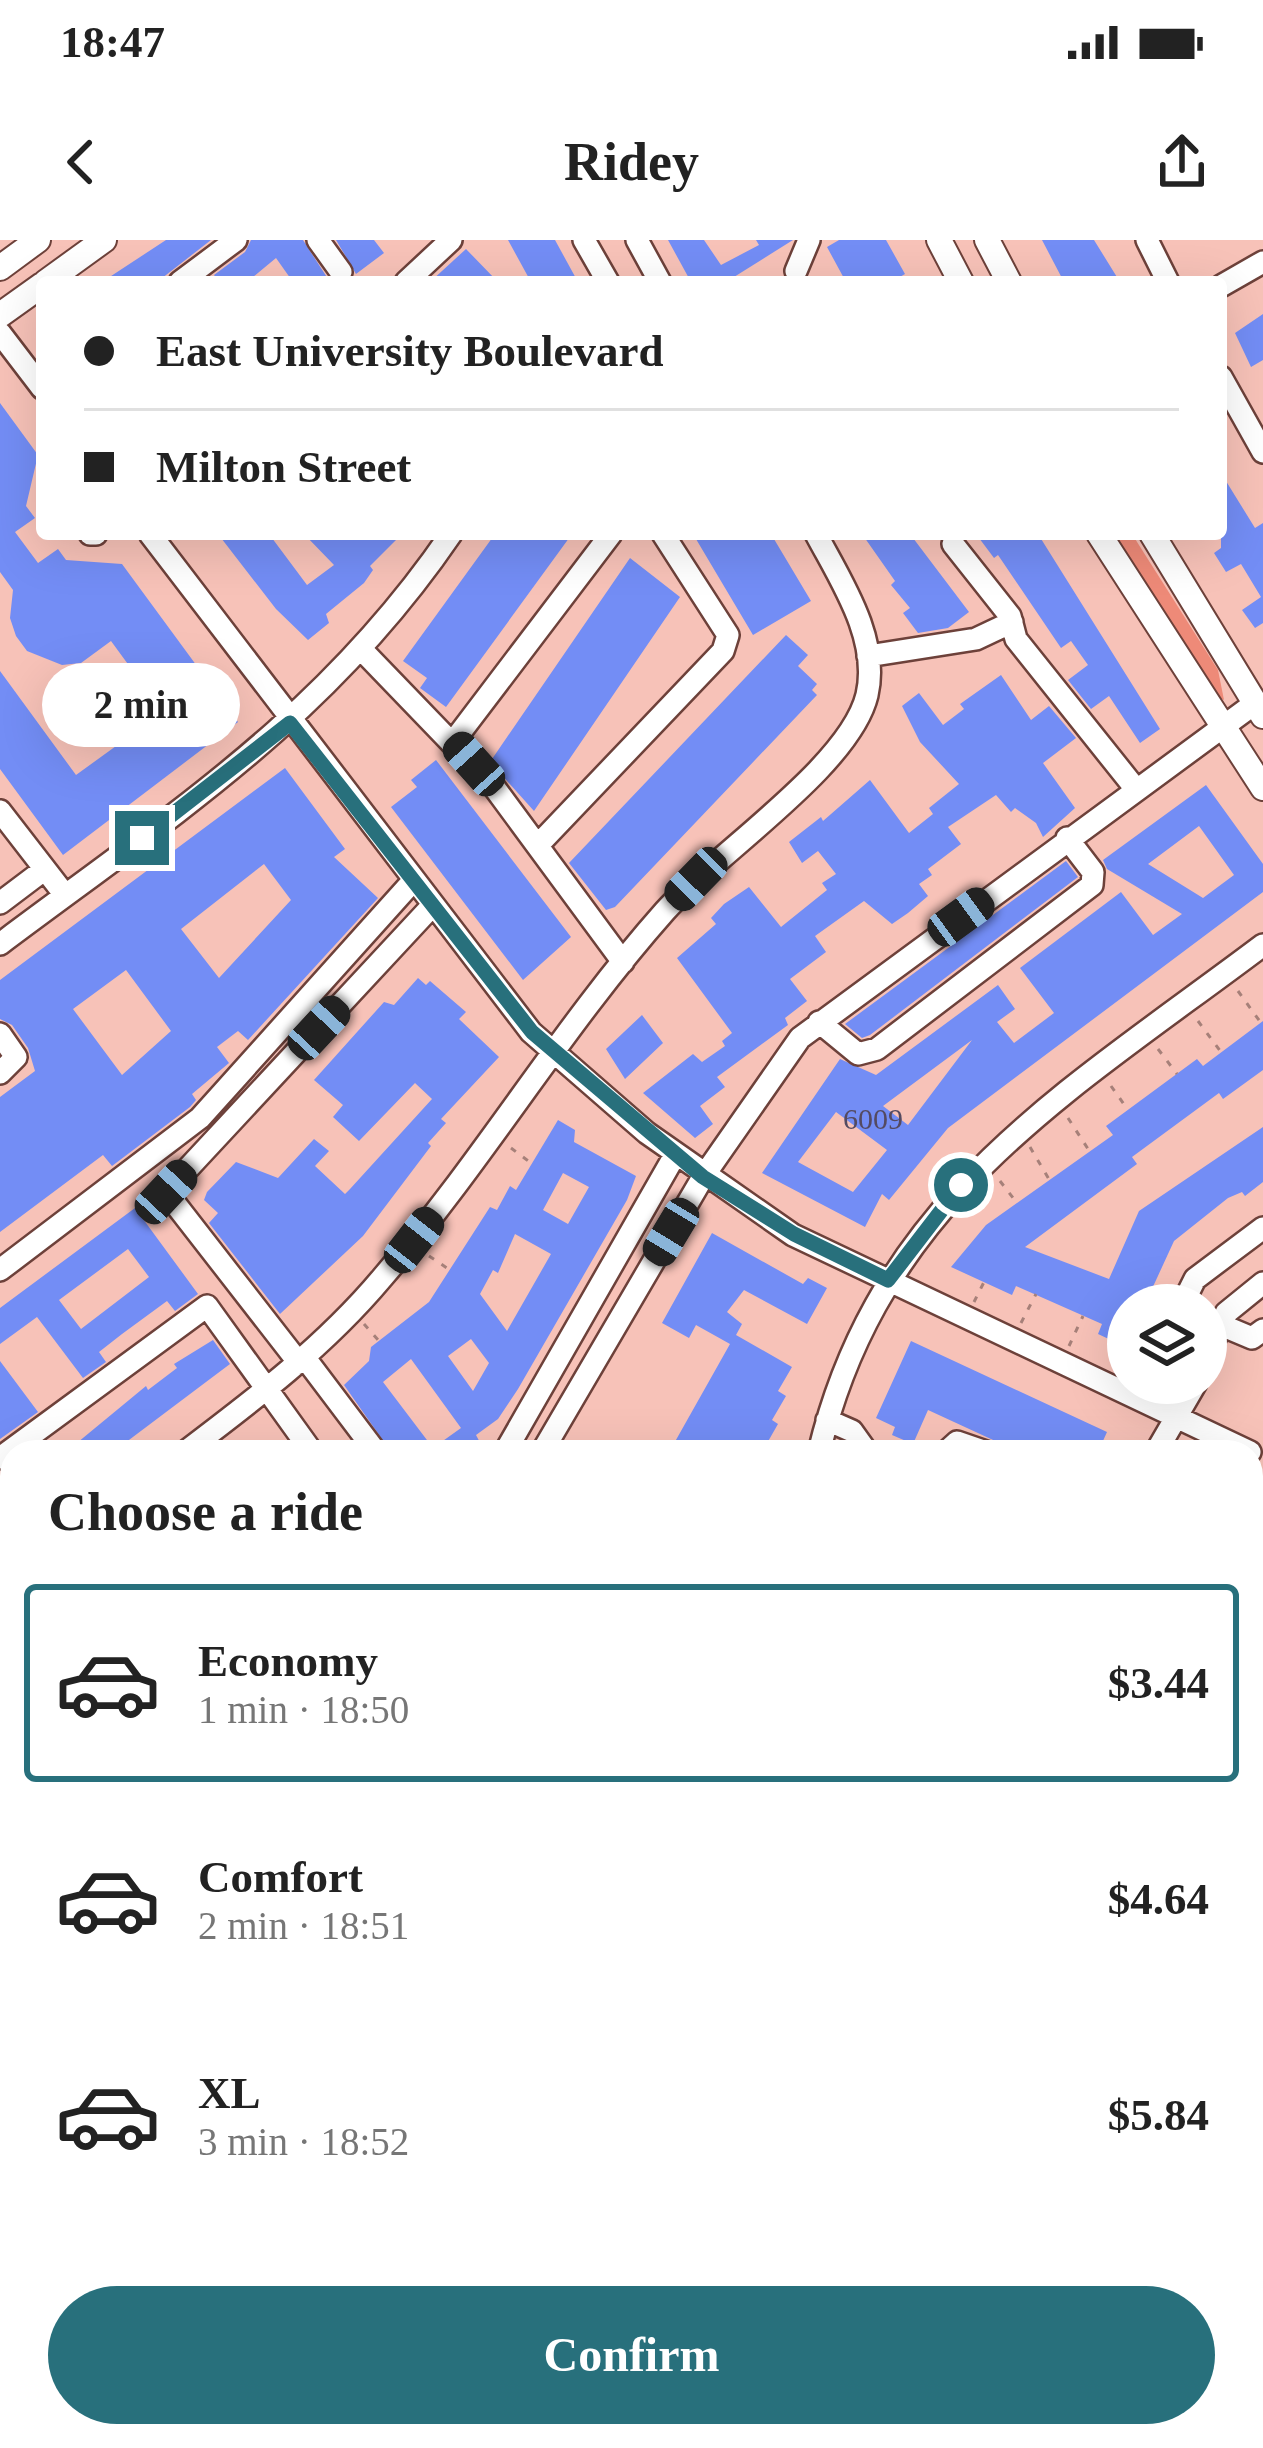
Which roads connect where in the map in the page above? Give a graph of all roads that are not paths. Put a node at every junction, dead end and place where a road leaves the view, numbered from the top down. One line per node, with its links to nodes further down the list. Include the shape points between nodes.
1 (38, 240): 13 (main road)
2 (104, 240): 15 (main road)
3 (236, 240): 16 (street)
4 (318, 240): 14 (street)
5 (451, 240): 17 (street)
6 (584, 240): 18 (street)
7 (637, 240): 19 (street)
8 (809, 240): 20 (street)
9 (939, 240): 21 (main road)
10 (987, 240): 22 (main road)
11 (1147, 240): 23 (street)
12 (1263, 262): 24 (street)
13 (0, 268)
14 (341, 272)
15 (55, 276)
16 (197, 276)
17 (412, 276)
18 (605, 276)
19 (657, 276)
20 (793, 276)
21 (958, 276)
22 (1006, 276)
23 (1165, 276)
24 (1227, 283)
25 (36, 290): 26 (main road)
26 (0, 315)
27 (0, 333): 28 (street)
28 (36, 380)
29 (1227, 387): 30 (street)
30 (1260, 439)
31 (157, 540): 43 (street)
32 (446, 540): 40 (street)
33 (605, 540): 45 (street)
34 (667, 540): 50 (street, via 728,635 723,651)
35 (819, 540): 41 (street, via 851,599)
36 (1103, 540): 44 (main road)
37 (1156, 540): 42 (main road)
38 (953, 544): 39 (street)
39 (1012, 622): 41 (street, via 976,639); 46 (street, via 1016,639)
40 (362, 649): 43 (street); 45 (street)
41 (868, 656): 58 (street, via 868,691 840,748 696,879)
42 (1259, 710): 44 (street)
43 (290, 723): 52 (street); 53 (street)
44 (1220, 725): 46 (street); 47 (main road)
45 (453, 742): 50 (street)
46 (1135, 788): 49 (street)
47 (1263, 788)
48 (0, 811): 51 (street)
49 (1067, 838): 59 (street); 59 (street, via 1094,872 1092,885 877,1049 859,1054)
50 (538, 845): 58 (street)
51 (45, 869): 53 (street); 54 (street)
52 (413, 881): 55 (street); 66 (street, via 200,1118)
53 (65, 895): 56 (street)
54 (0, 903)
55 (432, 906): 61 (street); 73 (street, via 166,1192)
56 (0, 944)
57 (1263, 945): 67 (street, via 984,1161 938,1208)
58 (623, 962): 61 (street)
59 (819, 1022): 64 (street, via 800,1037)
60 (0, 1034): 62 (street, via 16,1057)
61 (555, 1054): 63 (street); 73 (street, via 392,1268)
62 (0, 1073)
63 (675, 1156): 64 (street); 84 (street)
64 (703, 1177): 67 (street); 85 (street)
65 (1263, 1228): 69 (street)
66 (0, 1270)
67 (888, 1280): 74 (street); 79 (street)
68 (1263, 1283): 70 (street)
69 (1192, 1284)
70 (1227, 1312)
71 (1227, 1328): 72 (street, via 1252,1338)
72 (1263, 1330)
73 (302, 1360): 75 (street); 83 (street)
74 (1107, 1375)
75 (266, 1391): 80 (street, via 206,1306); 81 (street); 82 (street)
76 (1163, 1404): 78 (street)
77 (1186, 1404): 78 (street)
78 (1180, 1415): 88 (street); 89 (street)
79 (827, 1420): 86 (street); 87 (street)
80 (24, 1440)
81 (201, 1440)
82 (302, 1440)
83 (366, 1440)
84 (512, 1440)
85 (549, 1440)
86 (822, 1440)
87 (858, 1440)
88 (1164, 1440)
89 (1227, 1440)

